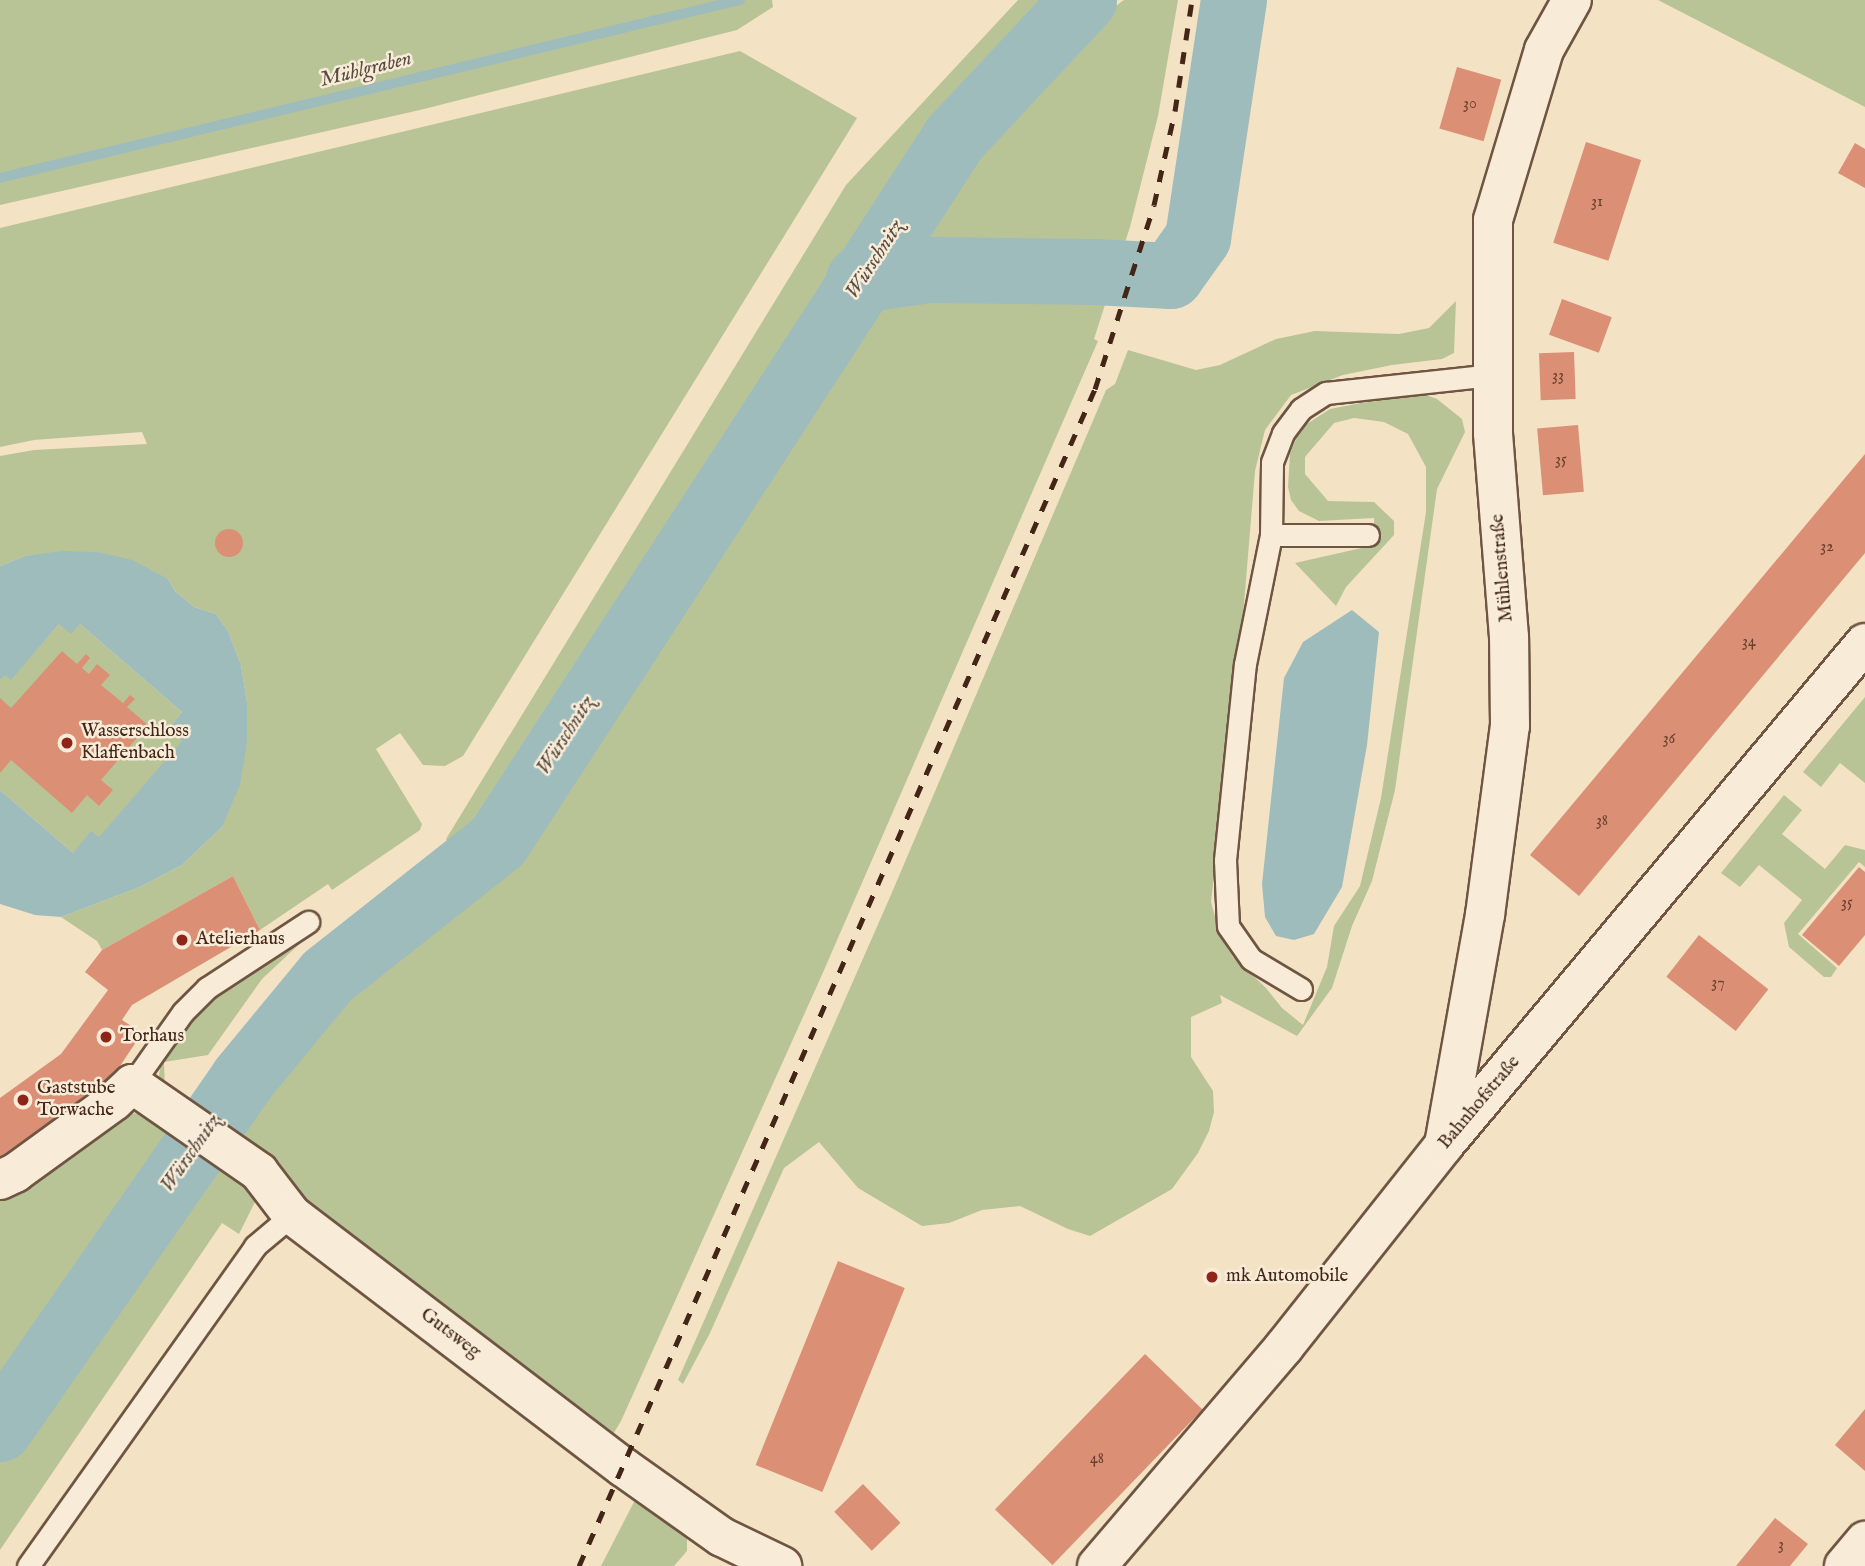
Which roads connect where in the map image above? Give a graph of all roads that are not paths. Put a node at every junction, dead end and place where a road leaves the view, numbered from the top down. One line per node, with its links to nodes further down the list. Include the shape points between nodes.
1 (1572, 0): 2 (street, Mühlenstraße, via 1544,50 1493,220)
2 (1493, 375): 3 (lane, via 1326,393 1301,409 1283,433 1272,462); 9 (street, Mühlenstraße, via 1510,726 1485,915)
3 (1271, 535): 4 (lane); 7 (lane, via 1245,664 1225,860 1228,926 1251,958)
4 (1368, 535)
5 (1865, 643): 9 (street, Bahnhofstraße)
6 (308, 922): 8 (lane, via 207,988 183,1012)
7 (1301, 989)
8 (145, 1093): 10 (street, via 114,1101); 11 (street, Gutsweg, via 259,1172)
9 (1444, 1145): 13 (street, Bahnhofstraße)
10 (0, 1180)
11 (292, 1214): 14 (lane, via 255,1246); 15 (street, Gutsweg, via 668,1501 722,1537)
12 (1865, 1541): 16 (street)
13 (1103, 1565)
14 (28, 1566)
15 (782, 1566)
16 (1844, 1566)

